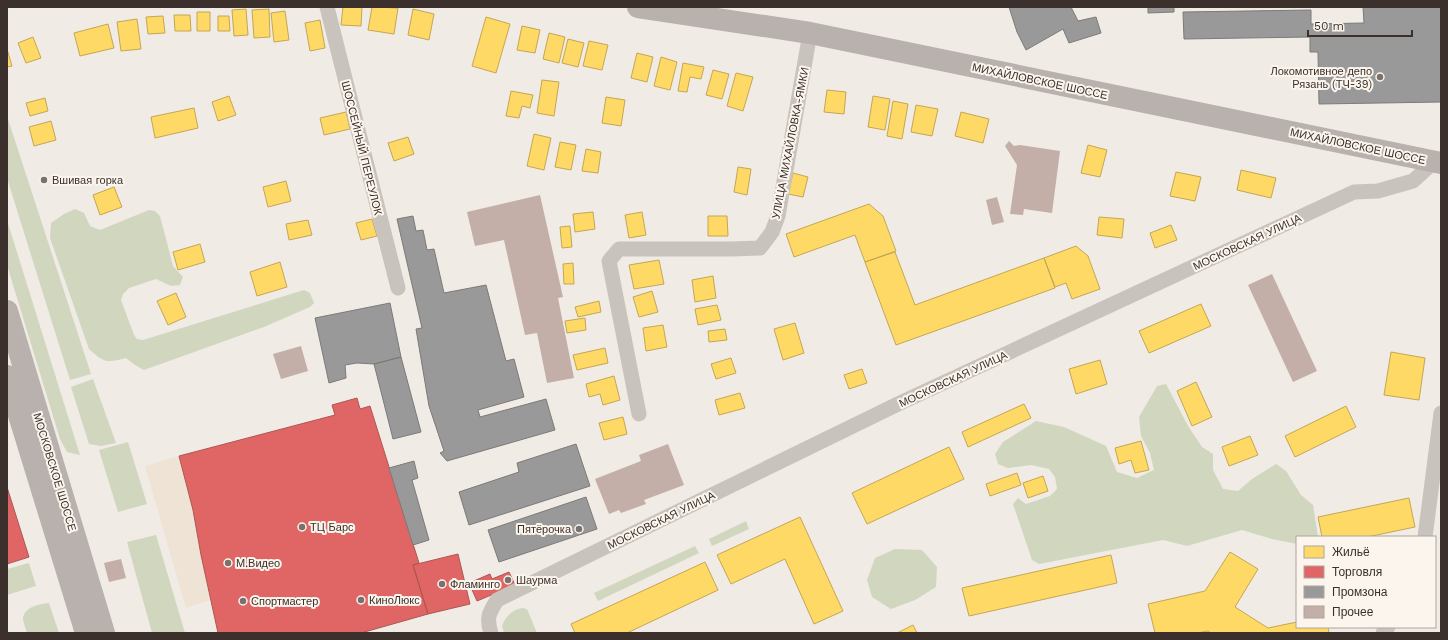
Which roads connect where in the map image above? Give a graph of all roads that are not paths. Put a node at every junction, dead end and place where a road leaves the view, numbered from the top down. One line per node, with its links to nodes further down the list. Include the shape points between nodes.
1 (327, 7): 5 (street, ШОССЕЙНЫЙ ПЕРЕУЛОК)
2 (638, 7): 3 (main road, МИХАЙЛОВСКОЕ ШОССЕ)
3 (810, 33): 4 (main road, МИХАЙЛОВСКОЕ ШОССЕ); 9 (street, УЛИЦА МИХАЙЛОВКА-ЯМКИ, via 778,216 772,232 760,248 619,249 609,261)
4 (1438, 163): 11 (street, МОСКОВСКАЯ УЛИЦА, via 1413,182 1378,191 1354,192 865,420 498,600 491,610)
5 (398, 288)
6 (7, 311): 13 (main road, МОСКОВСКОЕ ШОССЕ)
7 (7, 376): 12 (main road, МОСКОВСКОЕ ШОССЕ)
8 (1441, 413): 10 (street)
9 (639, 414)
10 (1424, 536)
11 (489, 628)
12 (86, 633)
13 (104, 633)

